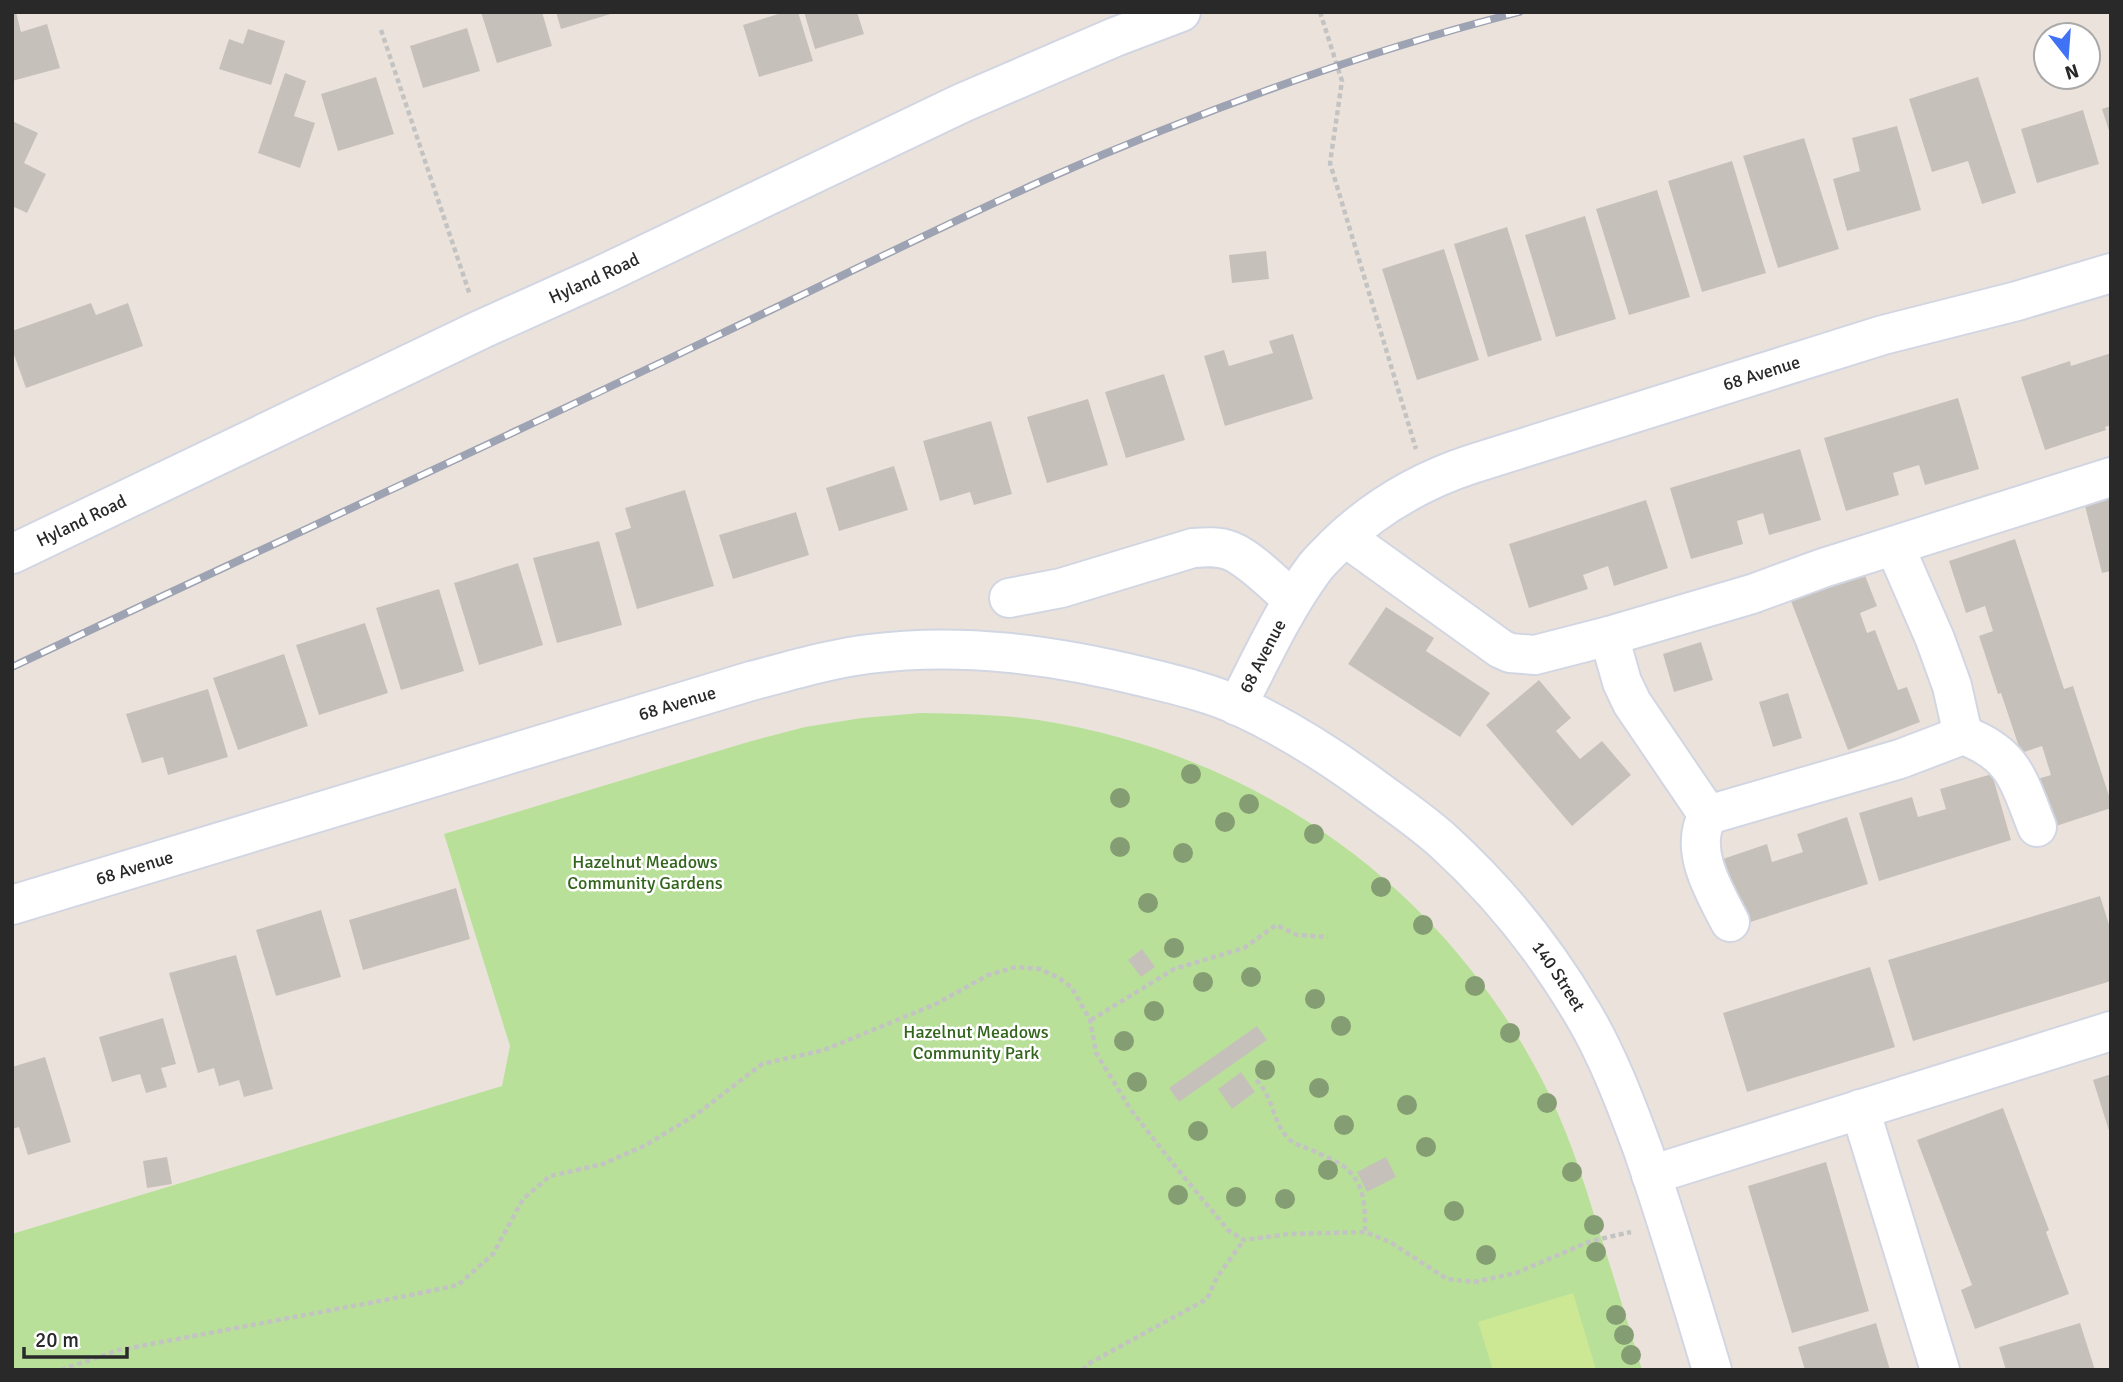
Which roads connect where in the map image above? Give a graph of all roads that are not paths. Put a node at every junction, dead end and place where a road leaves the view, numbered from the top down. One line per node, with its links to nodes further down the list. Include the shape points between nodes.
1 (1181, 12): 6 (street, Hyland Road, via 962,103)
2 (2111, 273): 4 (street, 68 Avenue, via 1883,335 1448,472 1402,494)
3 (2111, 477): 5 (street)
4 (1345, 537): 8 (street, 68 Avenue, via 1315,567); 9 (street, via 1510,653 1547,653)
5 (1895, 547): 9 (street); 11 (street, via 1935,639)
6 (12, 554)
7 (1009, 598): 8 (street, 68 Avenue, via 1193,548 1214,547 1239,556)
8 (1293, 600): 10 (street, 68 Avenue)
9 (1609, 636): 12 (street, via 1632,703)
10 (1237, 706): 14 (street, 68 Avenue, via 1171,683 1038,655 990,650 872,653 751,681); 18 (street, 140 Street, via 1350,771 1441,839 1486,882 1526,929 1586,1017)
11 (1963, 735): 12 (street, via 1899,759); 13 (street, via 1999,753 2021,787)
12 (1708, 815): 15 (street, via 1701,827 1701,854)
13 (2037, 827)
14 (12, 905)
15 (1730, 922)
16 (2111, 1031): 17 (street)
17 (1860, 1109): 18 (street); 20 (street)
18 (1651, 1175): 19 (street, 140 Street)
19 (1712, 1370)
20 (1940, 1370)

